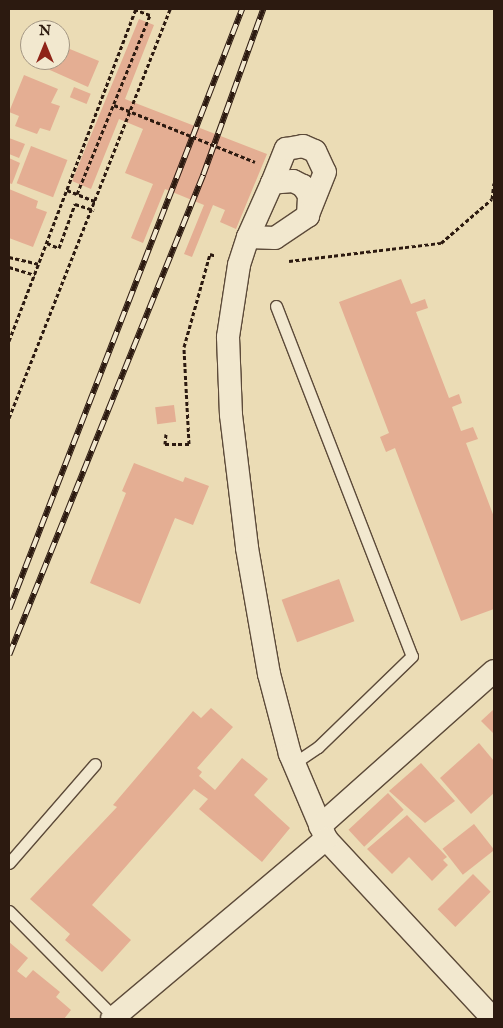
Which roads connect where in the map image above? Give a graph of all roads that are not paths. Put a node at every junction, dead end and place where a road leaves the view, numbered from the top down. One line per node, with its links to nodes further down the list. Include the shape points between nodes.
1 (272, 183): 2 (street, via 282,180 302,186 309,195); 2 (street, via 286,149 303,146 316,151 324,172); 3 (street)
2 (308, 216): 3 (street, via 275,238)
3 (248, 237): 6 (street, via 228,337 231,415 247,548 267,664)
4 (276, 306): 6 (lane, via 412,656 318,747)
5 (494, 671): 8 (street)
6 (294, 763): 8 (street)
7 (95, 764): 9 (lane)
8 (323, 833): 11 (street); 12 (street)
9 (9, 863)
10 (9, 911): 11 (lane)
11 (113, 1018)
12 (493, 1019)

